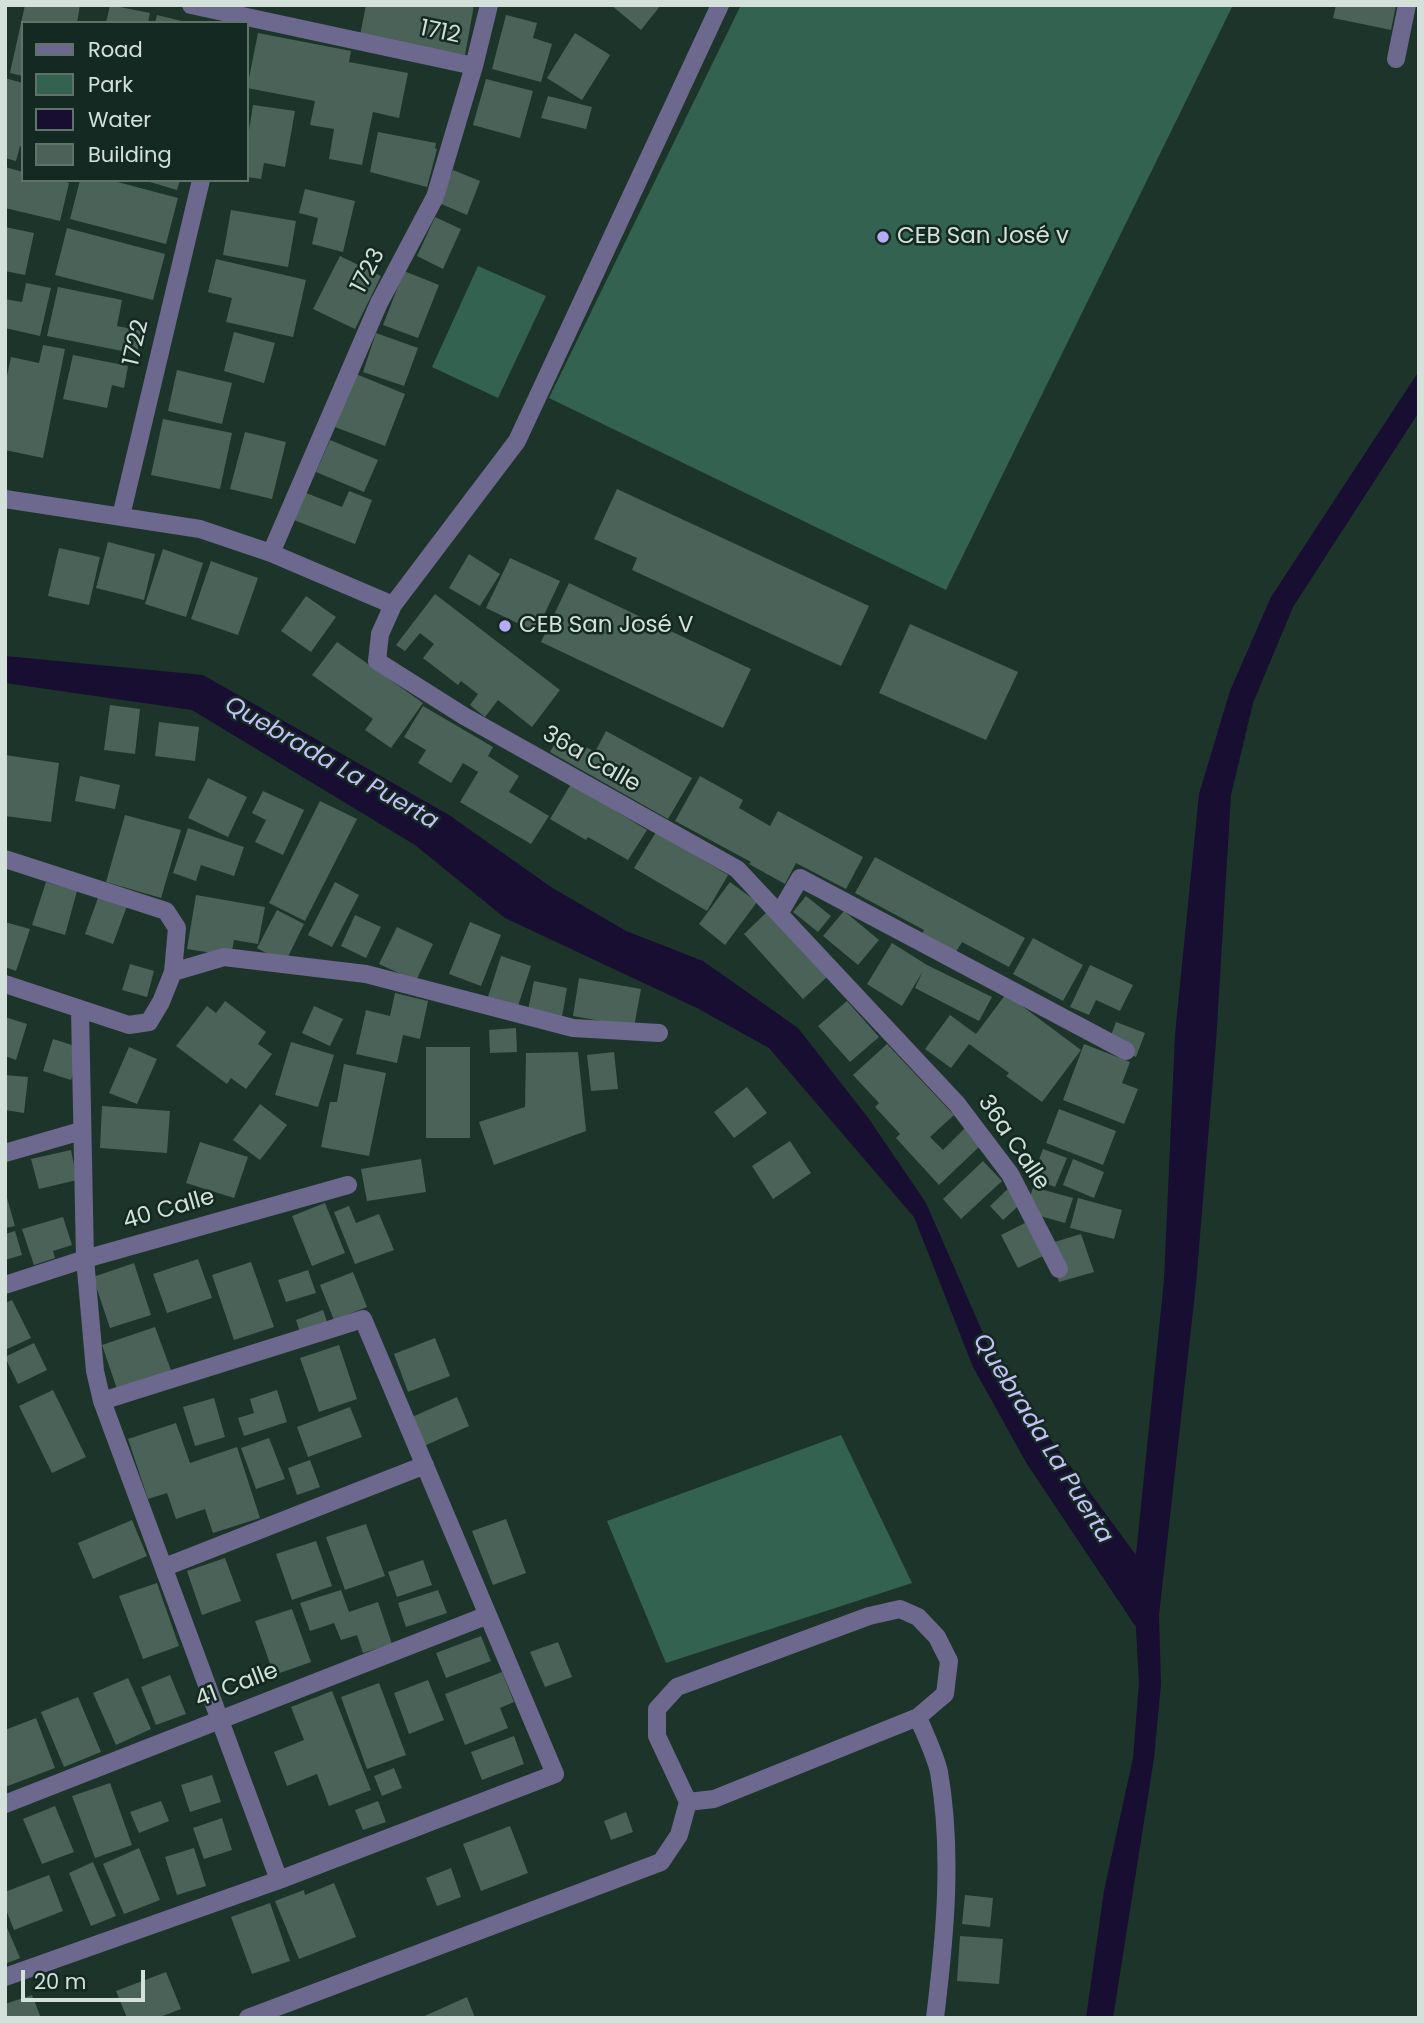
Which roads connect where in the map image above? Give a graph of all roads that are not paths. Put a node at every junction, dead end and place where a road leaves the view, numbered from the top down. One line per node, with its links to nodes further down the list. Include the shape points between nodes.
1 (191, 5): 5 (street, 1712)
2 (489, 5): 7 (street, 1723)
3 (720, 5): 12 (street, via 517,441)
4 (1407, 5): 6 (street)
5 (241, 15): 7 (street, 1712)
6 (1396, 59)
7 (474, 66): 11 (street, 1723, via 435,197 379,303)
8 (201, 182): 10 (street, 1722)
9 (5, 499): 10 (street)
10 (121, 516): 11 (street, via 200,529)
11 (271, 553): 12 (street)
12 (393, 605): 14 (street, 36a Calle, via 380,634 377,661 464,716 737,869)
13 (5, 859): 15 (street, via 166,911 177,928)
14 (779, 914): 19 (street, via 800,877); 24 (street, 36a Calle, via 957,1104 1010,1174)
15 (173, 972): 17 (street, via 149,1022 129,1025); 18 (street, via 224,957 366,974 573,1028)
16 (5, 984): 17 (street)
17 (80, 1010): 20 (street)
18 (659, 1032)
19 (1126, 1051)
20 (82, 1131): 21 (street); 23 (street)
21 (5, 1153)
22 (348, 1185): 23 (street, 40 Calle)
23 (85, 1259): 25 (street, 40 Calle); 26 (street)
24 (1059, 1269)
25 (5, 1285)
26 (102, 1401): 27 (street, via 363,1319); 28 (street)
27 (425, 1465): 28 (street); 29 (street)
28 (165, 1567): 31 (street)
29 (488, 1615): 31 (street, 41 Calle); 34 (street, via 555,1774)
30 (918, 1717): 32 (street, via 714,1799); 32 (street, via 944,1694 948,1661 936,1637 918,1617 900,1609 869,1616 677,1687 657,1709 657,1736); 37 (street, via 939,1770 947,1853 944,1947)
31 (221, 1718): 33 (street, 41 Calle); 34 (street)
32 (688, 1802): 36 (street, via 679,1835 661,1862)
33 (5, 1804)
34 (279, 1880): 35 (street)
35 (5, 1977)
36 (248, 2018)
37 (935, 2018)

